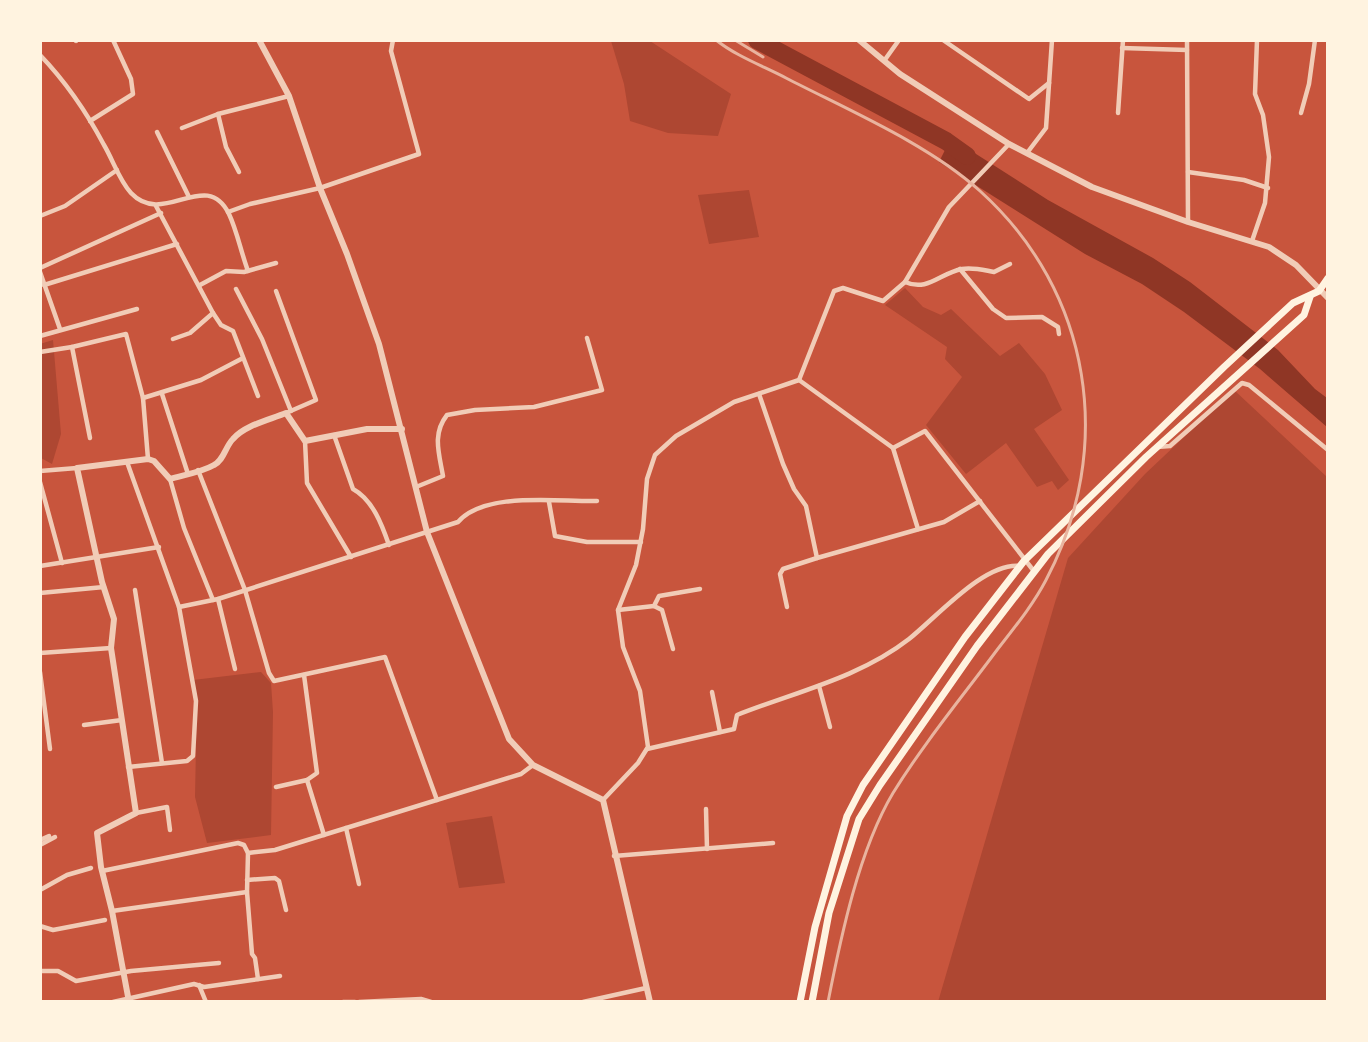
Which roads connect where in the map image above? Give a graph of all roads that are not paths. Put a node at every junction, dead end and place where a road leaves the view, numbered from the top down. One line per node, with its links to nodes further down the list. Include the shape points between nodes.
1 (112, 40): 21 (street, via 132,79 133,94)
2 (259, 40): 17 (street)
3 (393, 40): 29 (street, via 391,51 419,154)
4 (859, 40): 15 (street)
5 (899, 40): 15 (street)
6 (944, 40): 16 (street, via 1029,99)
7 (1052, 40): 16 (street)
8 (1122, 40): 12 (street)
9 (1187, 40): 13 (street)
10 (1257, 40): 30 (street, via 1255,94 1263,115 1269,157)
11 (1315, 40): 19 (street)
12 (1122, 48): 13 (street); 18 (street)
13 (1187, 50): 28 (street)
14 (40, 55): 21 (street, via 66,84)
15 (884, 61): 24 (street)
16 (1049, 83): 25 (street, via 1046,128)
17 (289, 96): 20 (street); 29 (street)
18 (1118, 113)
19 (1300, 113)
20 (218, 114): 22 (street); 27 (street, via 226,147)
21 (90, 121): 26 (street)
22 (182, 128)
23 (157, 132): 31 (street)
24 (1009, 144): 25 (street); 45 (street, via 949,207)
25 (1027, 153): 36 (street, via 1092,187)
26 (117, 170): 32 (street, via 132,193); 35 (street, via 65,206)
27 (239, 172)
28 (1188, 172): 30 (street, via 1244,180); 36 (street)
29 (320, 188): 33 (street); 69 (street, via 379,344)
30 (1268, 188): 37 (street)
31 (189, 197): 32 (street); 33 (street, via 211,197)
32 (156, 206): 34 (street)
33 (228, 212): 43 (street)
34 (161, 213): 38 (street); 42 (street)
35 (40, 216)
36 (1188, 222): 37 (street)
37 (1252, 242): 50 (street, via 1269,247 1296,265)
38 (177, 244): 46 (street); 47 (street)
39 (276, 263): 43 (street)
40 (1010, 264): 41 (street, via 994,272)
41 (960, 269): 45 (street, via 933,283 914,286); 56 (street, via 993,309 1006,318 1041,317 1058,327)
42 (40, 270): 46 (street)
43 (248, 271): 47 (street, via 226,271)
44 (1328, 278): 50 (main road)
45 (904, 282): 63 (street, via 883,302 843,288 834,291)
46 (44, 285): 55 (street)
47 (201, 285): 54 (street)
48 (236, 290): 68 (street, via 262,339)
49 (276, 291): 68 (street, via 316,400)
50 (1319, 291): 51 (main road); 52 (street)
51 (1310, 297): 73 (main road, via 1304,315 1291,328); 96 (main road, via 1293,303 1281,314)
52 (1328, 298)
53 (137, 309): 55 (street)
54 (213, 313): 59 (street, via 190,333); 62 (street, via 221,325 233,331)
55 (60, 329): 57 (street)
56 (1059, 334)
57 (40, 336)
58 (587, 338): 84 (street, via 602,390 534,407 447,415 439,426 437,443 443,476)
59 (173, 339)
60 (72, 347): 61 (street); 67 (street, via 126,334); 71 (street)
61 (40, 352)
62 (243, 358): 64 (street, via 201,380); 66 (street)
63 (799, 380): 65 (street); 74 (street)
64 (162, 394): 67 (street); 81 (street)
65 (759, 394): 90 (street, via 734,402 702,420 655,455 647,479); 94 (street, via 783,464 806,506)
66 (258, 396)
67 (142, 398): 76 (street)
68 (289, 412): 72 (street); 79 (street, via 243,430 226,447 221,460)
69 (402, 429): 70 (street, via 367,429); 84 (street)
70 (334, 435): 72 (street); 91 (street, via 353,489 372,508)
71 (90, 438)
72 (305, 441): 93 (street, via 307,483)
73 (1157, 447): 75 (street, via 1170,446 1242,382); 99 (main road)
74 (893, 448): 86 (street, via 925,431); 88 (street)
75 (1328, 450)
76 (148, 459): 77 (street); 82 (street)
77 (127, 462): 78 (street); 92 (street)
78 (77, 468): 80 (street); 95 (street)
79 (198, 470): 81 (street); 103 (street)
80 (40, 471)
81 (188, 474): 82 (street)
82 (170, 479): 105 (street, via 184,528)
83 (40, 482): 97 (street)
84 (416, 487): 89 (street)
85 (597, 501): 87 (street)
86 (980, 501): 88 (street, via 944,522); 96 (street)
87 (549, 502): 89 (street, via 510,500 472,509 458,522); 90 (street, via 555,536 587,542)
88 (918, 529): 94 (street)
89 (427, 532): 91 (street); 125 (street, via 509,739)
90 (641, 542): 109 (street)
91 (389, 545): 93 (street)
92 (159, 547): 95 (street); 108 (street)
93 (351, 557): 103 (street)
94 (817, 558): 107 (street, via 783,568 780,574)
95 (97, 559): 97 (street); 100 (street)
96 (1022, 563): 99 (street); 116 (street, via 988,572 906,642 872,664); 170 (main road, via 863,785 847,816 815,927)
97 (62, 564): 98 (street)
98 (40, 566)
99 (1033, 570): 171 (main road, via 859,819 829,913)
100 (104, 587): 104 (street); 110 (street, via 114,619)
101 (700, 589): 106 (street, via 659,596)
102 (135, 590): 124 (street)
103 (245, 590): 105 (street); 115 (street, via 274,681)
104 (40, 593)
105 (216, 600): 108 (street); 113 (street)
106 (654, 606): 109 (street); 111 (street, via 662,610)
107 (787, 607)
108 (178, 608): 124 (street, via 196,700 194,756 187,761)
109 (618, 610): 123 (street, via 623,647 640,691)
110 (111, 648): 112 (street); 118 (street)
111 (673, 649)
112 (40, 653)
113 (235, 669)
114 (40, 672): 122 (street)
115 (304, 675): 127 (street, via 318,763 317,773); 129 (street, via 385,657)
116 (819, 686): 120 (street); 121 (street, via 737,715 734,729)
117 (712, 692): 121 (street)
118 (122, 720): 119 (street); 126 (street)
119 (84, 725)
120 (830, 727)
121 (720, 732): 123 (street)
122 (50, 749)
123 (647, 749): 130 (street)
124 (162, 763): 126 (street)
125 (533, 765): 129 (street, via 521,774); 130 (street)
126 (128, 767): 132 (street)
127 (307, 780): 128 (street); 135 (street)
128 (276, 787)
129 (437, 800): 133 (street)
130 (603, 800): 143 (street)
131 (706, 809): 141 (street)
132 (136, 813): 134 (street, via 166,807); 145 (street, via 97,833)
133 (346, 828): 135 (street); 147 (street)
134 (170, 830)
135 (324, 835): 142 (street, via 275,850)
136 (49, 836): 138 (street)
137 (55, 837): 140 (street)
138 (40, 840)
139 (773, 843): 141 (street)
140 (40, 845)
141 (707, 849): 143 (street)
142 (248, 853): 145 (street, via 238,843); 146 (street)
143 (614, 856): 160 (street)
144 (91, 868): 148 (street, via 67,875)
145 (102, 871): 150 (street)
146 (247, 880): 149 (street); 151 (street, via 279,881)
147 (359, 884)
148 (40, 890)
149 (247, 892): 150 (street); 158 (street)
150 (112, 910): 156 (street)
151 (286, 910)
152 (105, 920): 153 (street, via 53,930)
153 (40, 926)
154 (219, 963): 156 (street)
155 (40, 971): 156 (street, via 58,971 76,981)
156 (124, 972): 161 (street)
157 (280, 976): 158 (street)
158 (258, 979): 159 (street)
159 (199, 985): 161 (street); 164 (street)
160 (646, 988): 168 (street); 169 (street)
161 (128, 1000): 163 (street)
162 (410, 1000): 166 (street); 167 (street)
163 (113, 1002)
164 (206, 1002)
165 (343, 1002): 166 (street)
166 (357, 1002)
167 (431, 1002)
168 (583, 1002)
169 (651, 1002)
170 (800, 1002)
171 (812, 1002)

